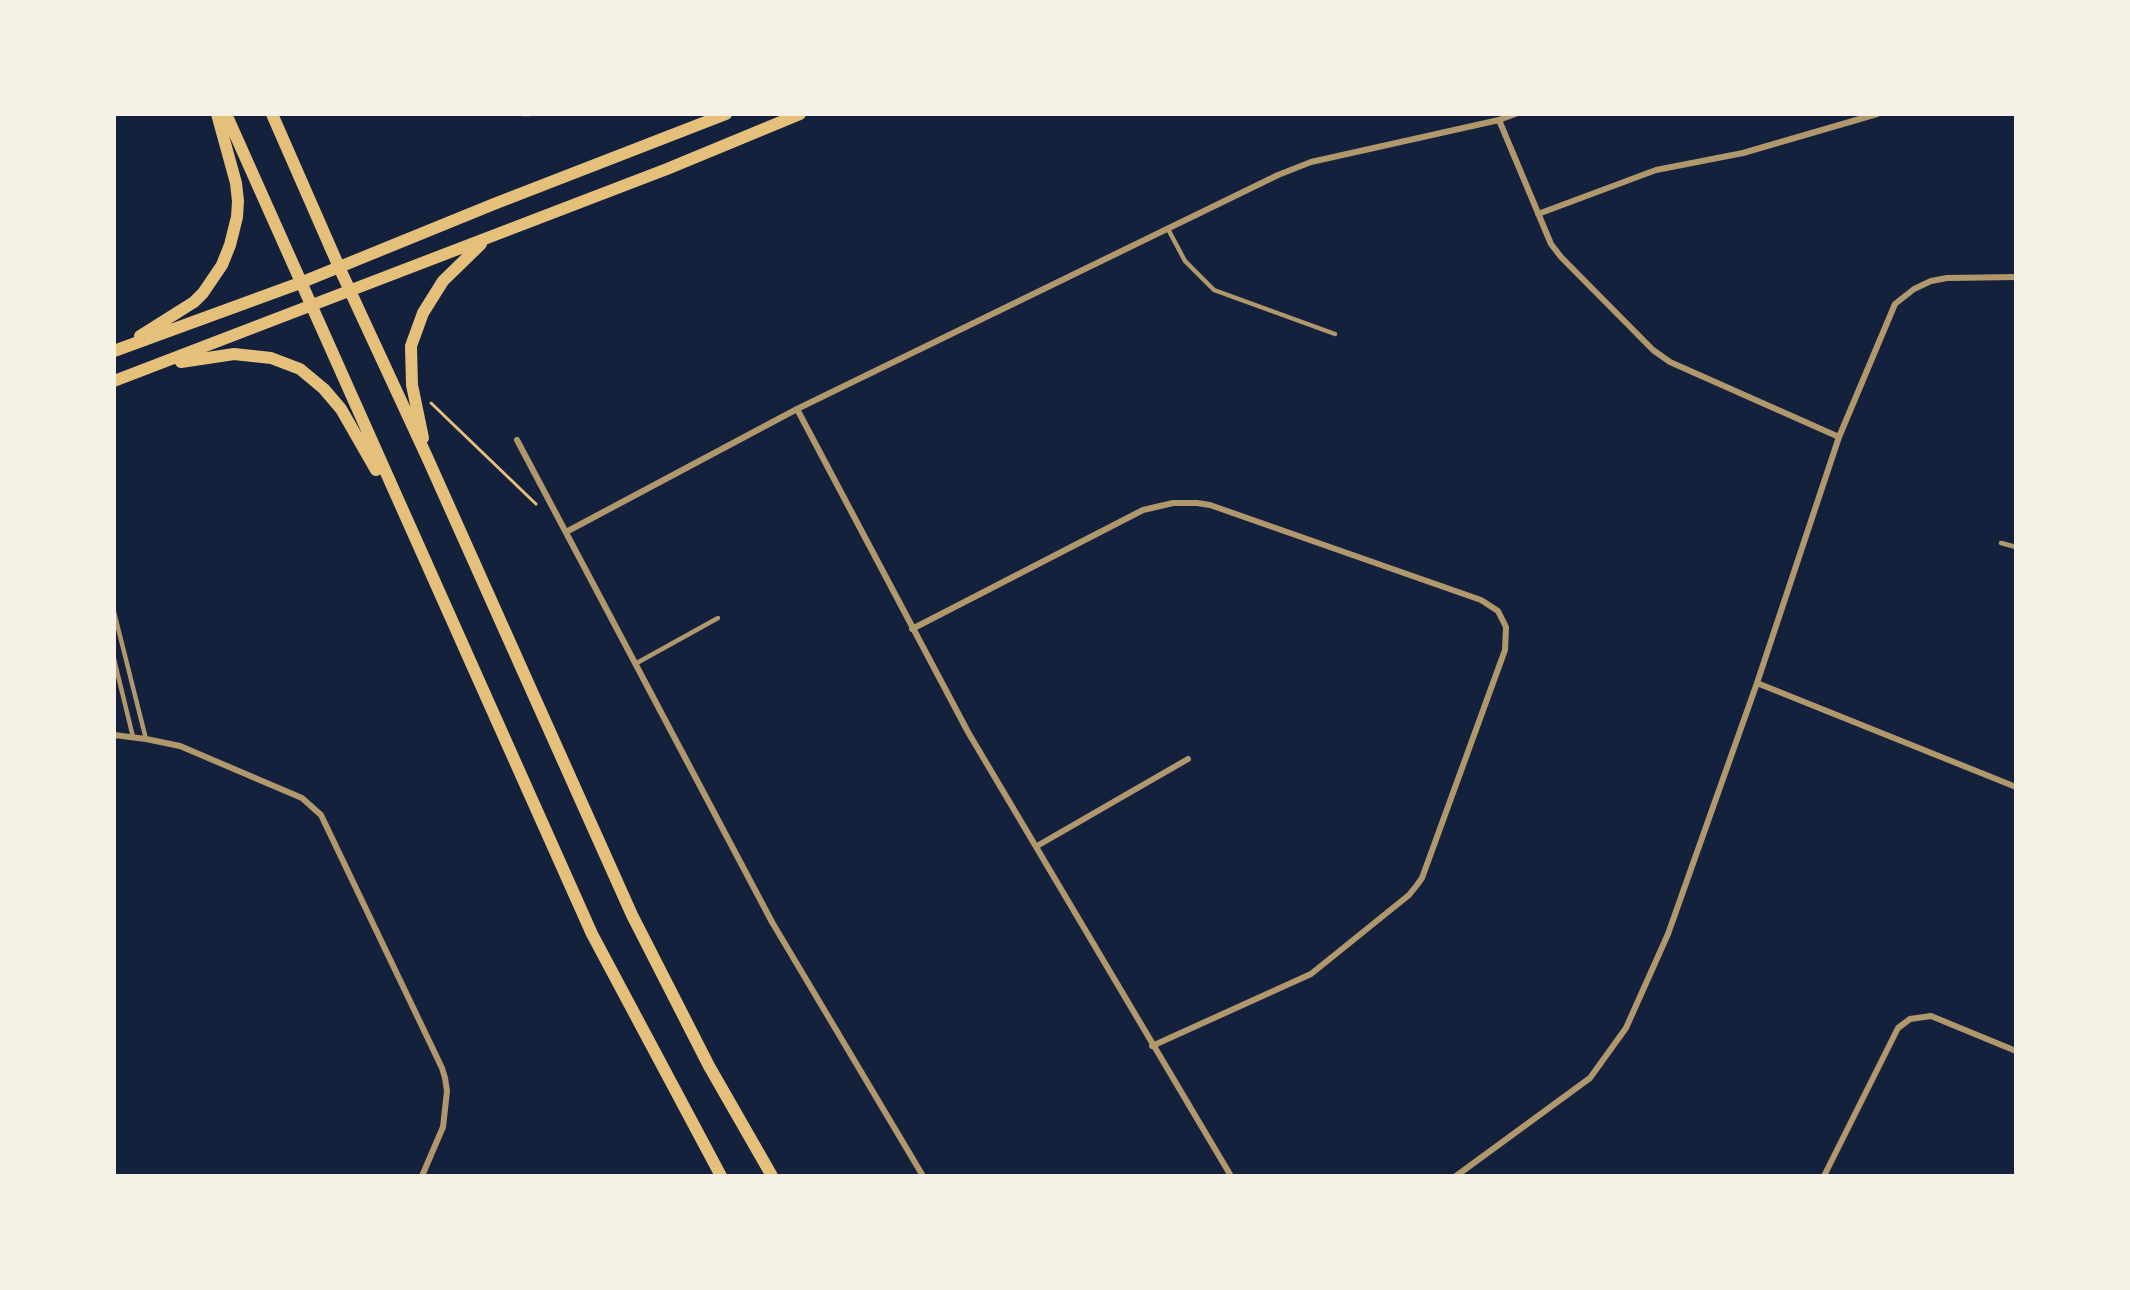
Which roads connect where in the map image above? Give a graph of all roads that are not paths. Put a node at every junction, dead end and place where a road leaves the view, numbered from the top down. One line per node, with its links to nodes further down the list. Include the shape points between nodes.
1 (217, 114): 20 (main road, via 238,201 222,265 194,302)
2 (226, 114): 16 (main road)
3 (272, 114): 14 (main road)
4 (523, 114): 5 (lane)
5 (530, 114)
6 (726, 114): 14 (main road)
7 (800, 114): 13 (main road)
8 (1515, 114): 10 (street)
9 (1878, 114): 11 (street, via 1743,153 1656,170)
10 (1499, 120): 11 (street); 12 (street, via 1311,162)
11 (1538, 214): 24 (street, via 1561,257 1653,350 1670,362)
12 (1168, 229): 19 (lane, via 1185,261 1214,290); 23 (street)
13 (486, 239): 17 (main road); 26 (main road, via 443,280 423,313 411,346 412,385)
14 (339, 267): 16 (main road); 17 (main road)
15 (2016, 277): 24 (street, via 1931,281 1895,304)
16 (300, 283): 18 (main road); 20 (main road)
17 (350, 291): 18 (main road); 26 (main road)
18 (311, 307): 21 (main road); 27 (main road)
19 (1335, 334)
20 (118, 350)
21 (140, 372): 22 (main road); 27 (main road, via 234,354 272,358 300,369 341,409)
22 (114, 381)
23 (797, 410): 28 (street); 33 (street)
24 (1839, 437): 36 (street)
25 (517, 440): 28 (street)
26 (427, 457): 47 (main road, via 632,915 709,1066)
27 (410, 528): 46 (main road, via 592,933)
28 (566, 532): 35 (street)
29 (2001, 543): 30 (lane)
30 (2016, 547)
31 (114, 612): 39 (lane)
32 (718, 618): 35 (lane)
33 (912, 629): 42 (street); 43 (street, via 1143,510 1173,503 1210,505 1481,600 1498,610 1506,627 1504,650 1417,885 1311,974)
34 (114, 659): 38 (lane)
35 (635, 664): 48 (street, via 772,922)
36 (1757, 683): 41 (street); 50 (street, via 1668,934 1626,1028 1590,1078)
37 (114, 735): 38 (street)
38 (133, 737): 39 (street)
39 (146, 739): 45 (street, via 180,746 302,798 321,814 445,1078 443,1127)
40 (1188, 759): 42 (street)
41 (2016, 787)
42 (1037, 846): 43 (street)
43 (1152, 1046): 49 (street)
44 (2016, 1051): 51 (street, via 1931,1016 1910,1019 1898,1028)
45 (422, 1176)
46 (721, 1176)
47 (772, 1176)
48 (923, 1176)
49 (1231, 1176)
50 (1456, 1176)
51 (1824, 1176)

